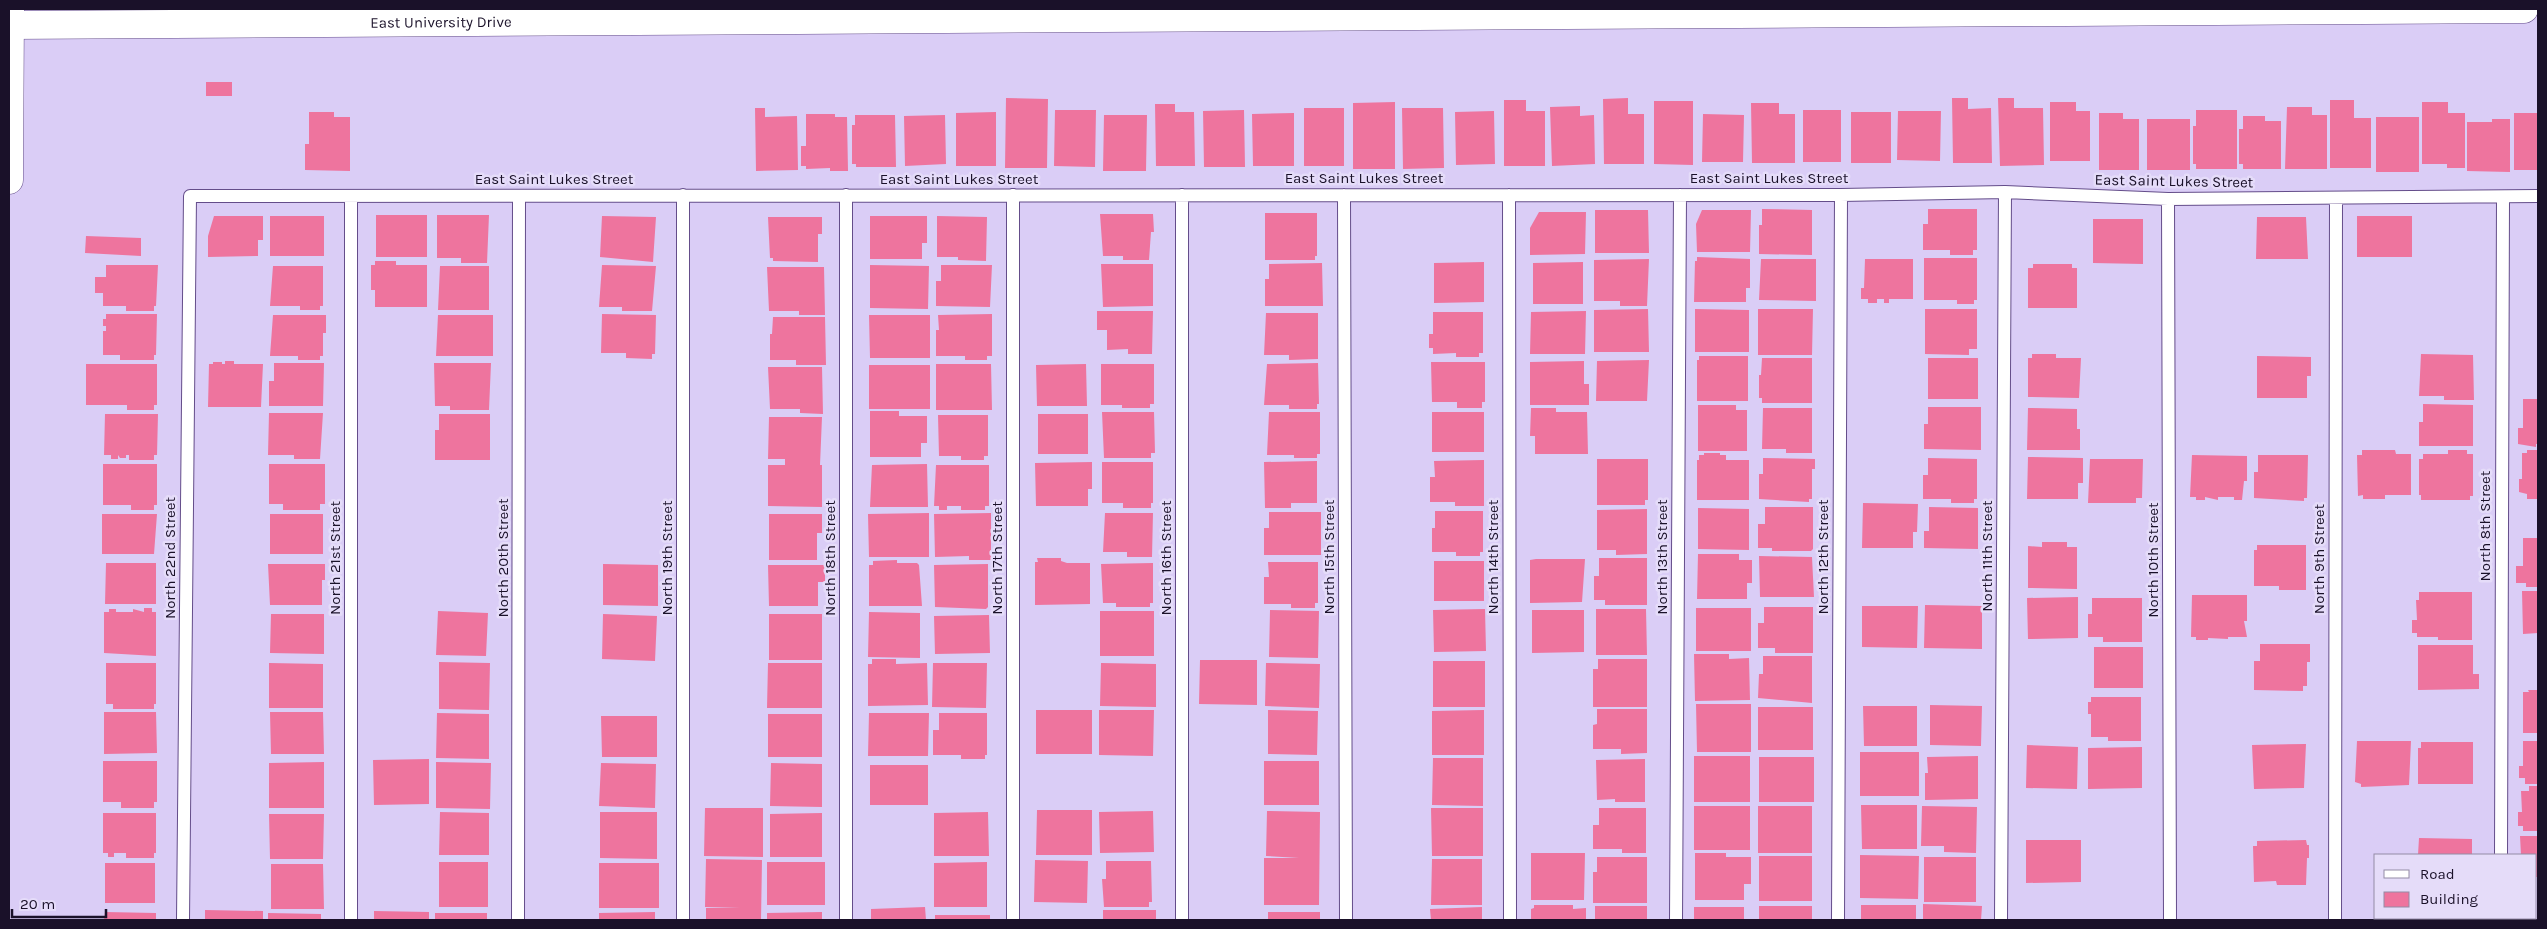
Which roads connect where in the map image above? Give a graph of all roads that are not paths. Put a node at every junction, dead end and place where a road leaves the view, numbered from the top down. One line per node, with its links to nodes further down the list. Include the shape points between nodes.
1 (2524, 9): 2 (main road, East University Drive)
2 (10, 20): 3 (main road)
3 (9, 180)
4 (2004, 192): 8 (lane, East Saint Lukes Street); 19 (lane, East Saint Lukes Street); 32 (lane, North 11th Street)
5 (1344, 194): 6 (lane, East Saint Lukes Street); 12 (lane, East Saint Lukes Street); 28 (lane, North 15th Street)
6 (1509, 194): 7 (lane, East Saint Lukes Street); 29 (lane, North 14th Street)
7 (1680, 194): 8 (lane, East Saint Lukes Street); 30 (lane, North 13th Street)
8 (1842, 194): 31 (lane, North 12th Street)
9 (683, 195): 10 (lane, East Saint Lukes Street); 15 (lane, East Saint Lukes Street); 24 (lane, North 19th Street)
10 (846, 195): 11 (lane, East Saint Lukes Street); 25 (lane, North 18th Street)
11 (1013, 195): 12 (lane, East Saint Lukes Street); 26 (lane, North 17th Street)
12 (1182, 195): 27 (lane, North 16th Street)
13 (190, 196): 14 (lane, East Saint Lukes Street); 21 (lane, North 22nd Street)
14 (351, 196): 15 (lane, East Saint Lukes Street); 22 (lane, North 21st Street)
15 (519, 196): 23 (lane, North 20th Street)
16 (2538, 196): 17 (lane, East Saint Lukes Street)
17 (2502, 197): 18 (lane, East Saint Lukes Street); 20 (lane, North 8th Street)
18 (2336, 198): 19 (lane, East Saint Lukes Street); 34 (lane, North 9th Street)
19 (2168, 199): 33 (lane, North 10th Street)
20 (2501, 854)
21 (183, 920)
22 (351, 920)
23 (518, 920)
24 (683, 920)
25 (846, 920)
26 (1014, 920)
27 (1182, 920)
28 (1346, 920)
29 (1510, 920)
30 (1676, 920)
31 (1838, 920)
32 (2001, 920)
33 (2170, 920)
34 (2335, 920)

